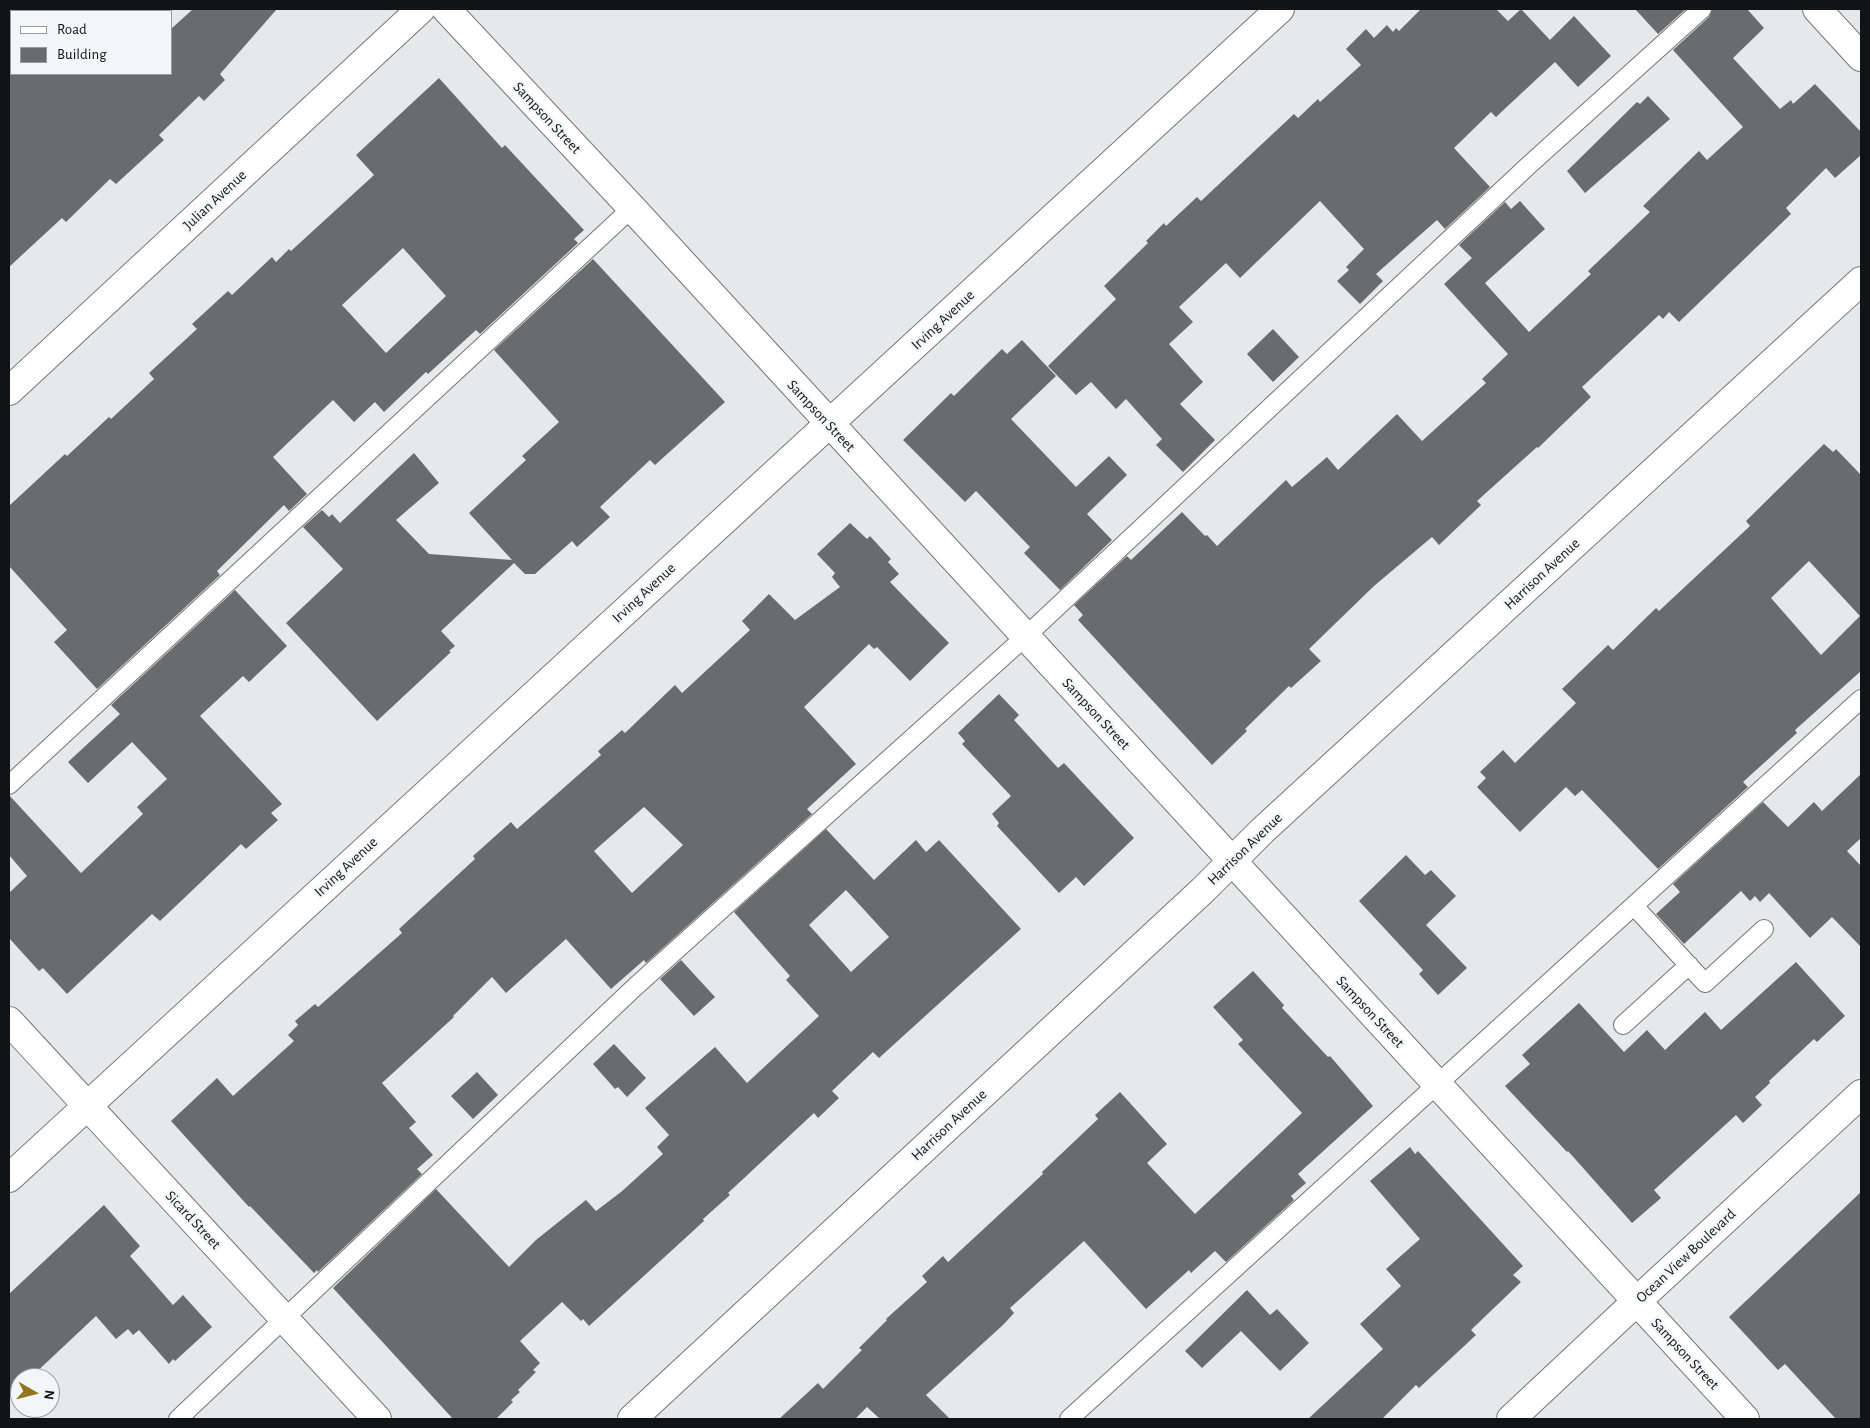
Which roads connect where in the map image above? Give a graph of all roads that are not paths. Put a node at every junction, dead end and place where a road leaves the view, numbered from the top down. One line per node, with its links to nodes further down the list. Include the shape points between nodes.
1 (420, 9): 9 (street, Julian Avenue)
2 (446, 9): 7 (street, Sampson Street)
3 (1280, 9): 10 (street, Irving Avenue)
4 (1702, 9): 11 (lane, via 1521,172)
5 (1817, 9): 6 (street)
6 (1861, 57)
7 (632, 208): 10 (street, Sampson Street); 13 (lane)
8 (1861, 281): 14 (street, Harrison Avenue, via 1269,824)
9 (9, 391)
10 (830, 424): 11 (street, Sampson Street); 22 (street, Irving Avenue)
11 (1025, 637): 14 (street, Sampson Street); 25 (lane, via 636,986)
12 (1861, 699): 15 (lane)
13 (9, 785)
14 (1232, 862): 20 (street, Sampson Street); 28 (street, Harrison Avenue)
15 (1634, 906): 17 (lane); 20 (lane)
16 (1764, 929): 17 (lane, via 1705,983)
17 (1689, 965): 19 (lane)
18 (9, 1021): 22 (street, Sicard Street)
19 (1622, 1026)
20 (1438, 1085): 24 (street, Sampson Street); 29 (lane)
21 (1861, 1094): 24 (street, Ocean View Boulevard)
22 (87, 1106): 23 (street, Irving Avenue); 25 (street, Sicard Street)
23 (9, 1178)
24 (1636, 1301): 30 (street, Ocean View Boulevard); 31 (street, Sampson Street)
25 (285, 1320): 26 (lane); 27 (street, Sicard Street)
26 (178, 1419)
27 (377, 1419)
28 (632, 1419)
29 (1069, 1419)
30 (1511, 1419)
31 (1745, 1419)

